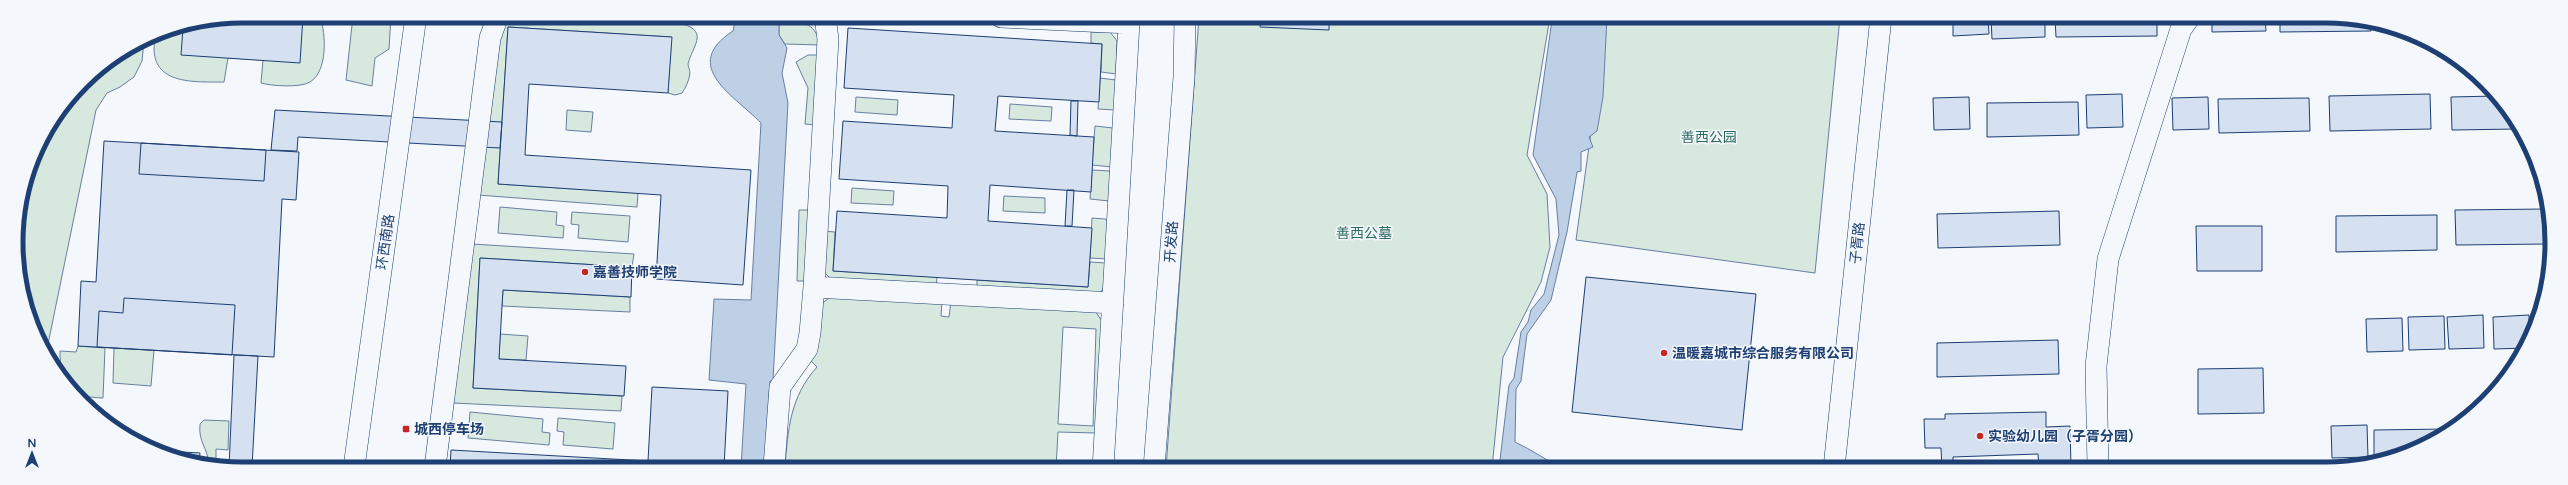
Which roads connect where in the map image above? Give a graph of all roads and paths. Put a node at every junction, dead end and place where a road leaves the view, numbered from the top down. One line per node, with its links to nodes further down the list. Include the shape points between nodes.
1 (415, 23): 10 (street, 环西南路)
2 (495, 23): 11 (street, via 490,38)
3 (826, 23): 8 (street, via 828,39)
4 (1129, 23): 9 (street)
5 (1185, 23): 14 (street, 开发路, via 1184,77)
6 (1880, 23): 15 (street, 子胥路)
7 (2185, 23): 16 (street, via 2181,29 2108,259 2096,366)
8 (814, 287): 9 (street); 12 (street, via 807,350 780,386)
9 (1113, 303): 13 (street)
10 (355, 462)
11 (436, 462)
12 (774, 462)
13 (1103, 462)
14 (1154, 462)
15 (1835, 462)
16 (2098, 462)

